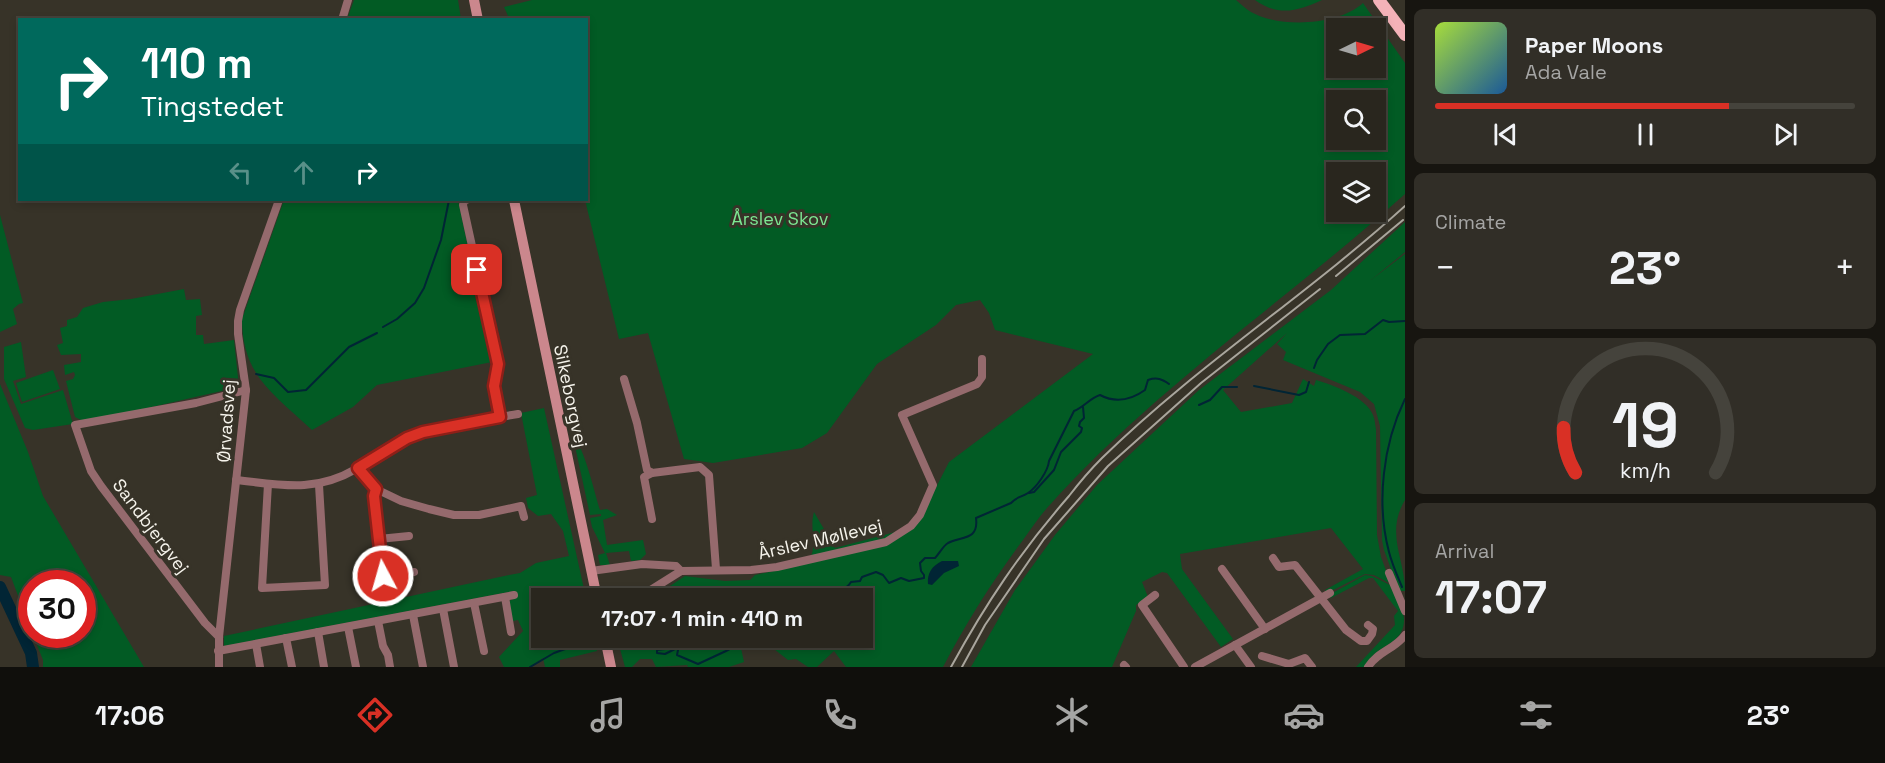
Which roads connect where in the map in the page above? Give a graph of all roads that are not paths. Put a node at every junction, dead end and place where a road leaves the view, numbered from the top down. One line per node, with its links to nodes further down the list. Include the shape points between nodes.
1 (348, 0): 4 (street)
2 (474, 0): 5 (main road)
3 (1379, 0): 6 (highway)
4 (343, 18)
5 (478, 18)
6 (1405, 35)
7 (279, 201): 12 (street, Ørvadsvej, via 238,321)
8 (464, 201): 14 (street, via 498,364 494,386)
9 (514, 201): 28 (main road, Silkeborgvej)
10 (982, 359): 26 (street, Årslev Møllevej, via 982,377 977,384 902,415 933,485 911,526 886,542 790,565)
11 (624, 379): 16 (street, via 647,470)
12 (246, 390): 17 (street, Ørvadsvej); 50 (street, Sandbjergvej, via 75,425 91,471 101,486)
13 (518, 414): 14 (street)
14 (500, 417): 15 (street, via 423,432)
15 (358, 468): 19 (street); 20 (street)
16 (652, 473): 22 (street, via 644,477); 26 (street, via 700,467 709,475)
17 (236, 480): 18 (street); 50 (street, Ørvadsvej)
18 (268, 484): 19 (street); 19 (street, via 262,588 325,585)
19 (319, 484)
20 (376, 489): 21 (street, via 401,501 454,515 479,515 521,506); 24 (street)
21 (524, 517)
22 (652, 519)
23 (410, 536): 24 (street)
24 (379, 539): 30 (street, via 383,576)
25 (1273, 558): 38 (street, via 1279,567 1295,565)
26 (716, 569): 29 (street, Årslev Møllevej)
27 (1221, 569): 46 (street)
28 (591, 571): 29 (street, Årslev Møllevej, via 642,564 676,566); 32 (main road, Silkeborgvej)
29 (681, 571): 33 (street, Årslev Møllevej)
30 (414, 572)
31 (1389, 573): 41 (street)
32 (595, 588)
33 (654, 588)
34 (1330, 593): 38 (street)
35 (514, 595): 37 (street)
36 (1155, 595): 67 (street, via 1142,605)
37 (505, 597): 39 (street); 48 (street)
38 (1322, 598): 44 (street, via 1346,630 1361,641 1367,641 1372,634); 46 (street)
39 (474, 603): 40 (street); 56 (street)
40 (443, 609): 42 (street); 65 (street)
41 (1405, 611)
42 (413, 615): 43 (street); 64 (street)
43 (378, 621): 45 (street); 63 (street)
44 (1368, 625)
45 (348, 627): 47 (street); 62 (street)
46 (1265, 629): 53 (street)
47 (318, 632): 51 (street); 61 (street)
48 (511, 632)
49 (1405, 635): 71 (street, via 1378,654)
50 (219, 637): 55 (street, Ørvadsvej)
51 (286, 638): 52 (street); 60 (street)
52 (256, 644): 55 (street); 59 (street)
53 (1235, 645): 68 (street); 69 (street)
54 (607, 648): 66 (main road)
55 (218, 651): 58 (street, Ørvadsvej)
56 (484, 651)
57 (1262, 656): 70 (street, via 1289,664 1305,658)
58 (219, 667)
59 (260, 667)
60 (292, 667)
61 (324, 667)
62 (356, 667)
63 (390, 667)
64 (423, 667)
65 (454, 667)
66 (611, 667)
67 (1184, 667)
68 (1197, 667)
69 (1251, 667)
70 (1312, 667)
71 (1368, 667)

